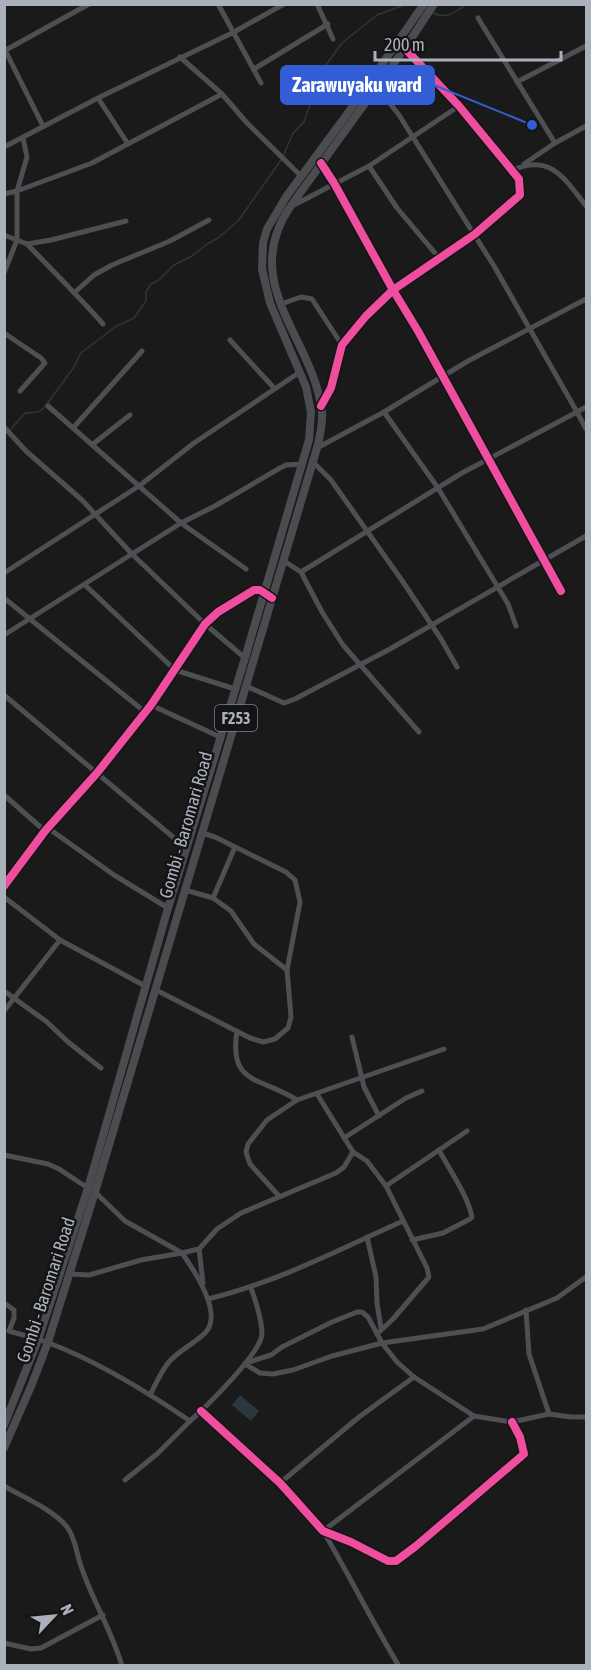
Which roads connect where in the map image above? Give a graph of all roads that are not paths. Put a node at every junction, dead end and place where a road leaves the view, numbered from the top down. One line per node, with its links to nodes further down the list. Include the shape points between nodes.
1 (89, 4): 12 (street)
2 (218, 4): 8 (street)
3 (284, 4): 8 (street)
4 (317, 4): 7 (street)
5 (428, 6): 10 (main road, Gombi - Baromari Road / F253)
6 (478, 18): 15 (street)
7 (328, 24): 9 (street); 14 (street)
8 (234, 32): 13 (street); 14 (street)
9 (333, 39)
10 (402, 45): 17 (main road, Gombi - Baromari Road / F253); 20 (street); 32 (main road, Gombi - Baromari Road / F253)
11 (586, 46): 15 (street)
12 (5, 51): 21 (street)
13 (180, 57): 18 (street); 19 (street)
14 (254, 69): 16 (street)
15 (517, 82): 25 (street)
16 (261, 83)
17 (377, 87): 24 (street); 28 (main road, Gombi - Baromari Road / F253)
18 (222, 93): 26 (street); 32 (street)
19 (98, 98): 21 (street); 26 (street)
20 (459, 106): 24 (street); 31 (street)
21 (43, 126): 23 (street)
22 (586, 126): 25 (street)
23 (22, 138): 27 (street); 34 (street, via 27,157)
24 (414, 138): 30 (street); 40 (street)
25 (555, 143): 29 (street)
26 (128, 144): 34 (street, via 92,163)
27 (4, 147)
28 (321, 163): 33 (street); 37 (main road, Gombi - Baromari Road / F253)
29 (523, 165): 31 (street); 36 (street, via 555,169)
30 (369, 166): 33 (street); 44 (street, via 397,208)
31 (511, 171): 40 (street, via 519,179 520,195)
32 (301, 176): 56 (main road, Gombi - Baromari Road / F253, via 269,224 262,254 270,303)
33 (334, 183): 37 (street); 46 (street)
34 (17, 191): 35 (street); 42 (street)
35 (4, 194)
36 (586, 206)
37 (290, 207): 49 (main road, Gombi - Baromari Road / F253, via 280,221 272,247 273,274)
38 (209, 220): 47 (street, via 103,270)
39 (126, 221): 43 (street)
40 (475, 234): 44 (street); 51 (street)
41 (4, 235): 42 (street)
42 (17, 240): 43 (street); 45 (street)
43 (27, 244): 47 (street)
44 (440, 259): 46 (street)
45 (4, 273)
46 (393, 290): 54 (street); 57 (street)
47 (75, 292): 50 (street)
48 (586, 299): 51 (street)
49 (281, 304): 54 (street, via 301,297 312,299); 61 (main road, Gombi - Baromari Road / F253)
50 (103, 324)
51 (529, 330): 57 (street); 64 (street)
52 (4, 333): 59 (street, via 45,363)
53 (230, 340): 58 (street)
54 (342, 345): 61 (street, via 331,388)
55 (142, 351): 67 (street)
56 (300, 372): 58 (street); 73 (main road, Gombi - Baromari Road / F253, via 311,412)
57 (443, 376): 63 (street); 71 (street)
58 (274, 388): 74 (street)
59 (20, 391)
60 (48, 406): 67 (street)
61 (321, 406): 70 (main road, Gombi - Baromari Road / F253)
62 (586, 407): 64 (street)
63 (384, 412): 70 (street); 75 (street)
64 (577, 412): 68 (street); 71 (street)
65 (130, 415): 69 (street)
66 (5, 428): 76 (street)
67 (74, 428): 69 (street)
68 (586, 429)
69 (93, 444): 74 (street)
70 (317, 448): 72 (main road, Gombi - Baromari Road / F253)
71 (490, 458): 75 (street); 82 (street)
72 (313, 462): 78 (street, via 331,480); 81 (main road, Gombi - Baromari Road / F253)
73 (303, 465): 77 (street, via 286,465); 89 (main road, Gombi - Baromari Road / F253)
74 (139, 486): 76 (street); 77 (street)
75 (438, 488): 78 (street); 87 (street)
76 (95, 513): 80 (street); 85 (street)
77 (181, 523): 80 (street); 83 (street)
78 (366, 532): 84 (street); 93 (street)
79 (586, 536): 82 (street)
80 (131, 552): 86 (street); 92 (street)
81 (284, 561): 84 (street); 89 (main road, Gombi - Baromari Road / F253)
82 (545, 561): 87 (street); 88 (street)
83 (246, 569)
84 (301, 572): 97 (street)
85 (4, 573)
86 (85, 585): 91 (street); 99 (street)
87 (497, 588): 93 (street); 94 (street)
88 (561, 591)
89 (268, 596): 92 (street, via 254,590); 96 (main road, Gombi - Baromari Road / F253); 100 (main road, Gombi - Baromari Road / F253)
90 (4, 598): 91 (street)
91 (29, 619): 95 (street); 104 (street)
92 (205, 624): 96 (street); 99 (street)
93 (430, 624): 97 (street); 98 (street)
94 (516, 626)
95 (4, 634)
96 (245, 658): 101 (main road, Gombi - Baromari Road / F253)
97 (358, 665): 100 (street, via 284,703); 105 (street)
98 (457, 667)
99 (175, 670): 101 (street); 103 (street)
100 (246, 686): 110 (main road, Gombi - Baromari Road / F253)
101 (235, 689): 106 (main road, Gombi - Baromari Road / F253)
102 (4, 696): 107 (street)
103 (151, 705): 104 (street); 106 (street)
104 (145, 712): 107 (street)
105 (419, 732)
106 (220, 737): 112 (main road, Gombi - Baromari Road / F253)
107 (97, 773): 109 (street); 112 (street)
108 (4, 795): 109 (street)
109 (47, 830): 113 (street); 117 (street)
110 (202, 833): 111 (street); 114 (main road, Gombi - Baromari Road / F253)
111 (235, 847): 116 (street); 121 (street, via 295,880 300,902)
112 (186, 848): 117 (main road, Gombi - Baromari Road / F253)
113 (4, 886)
114 (185, 890): 116 (street); 119 (main road, Gombi - Baromari Road / F253)
115 (4, 897): 120 (street)
116 (213, 898): 121 (street, via 231,911 254,944)
117 (168, 908): 118 (main road, Gombi - Baromari Road / F253)
118 (165, 917): 119 (main road); 122 (main road, Gombi - Baromari Road / F253)
119 (174, 923): 123 (main road, Gombi - Baromari Road / F253)
120 (60, 940): 122 (street); 125 (street)
121 (287, 970): 127 (street, via 291,1017 288,1028 275,1039 263,1042)
122 (145, 986): 142 (main road, Gombi - Baromari Road / F253)
123 (156, 990): 127 (street); 142 (main road, Gombi - Baromari Road / F253)
124 (4, 991): 125 (street)
125 (14, 998): 126 (street); 130 (street)
126 (4, 1011)
127 (237, 1032): 134 (street, via 236,1061 247,1077)
128 (352, 1037): 131 (street)
129 (444, 1049): 131 (street)
130 (101, 1068)
131 (362, 1077): 133 (street); 135 (street, via 369,1101)
132 (422, 1091): 135 (street)
133 (317, 1094): 134 (street); 137 (street)
134 (297, 1100): 143 (street, via 267,1120 246,1152 250,1164)
135 (379, 1116): 137 (street)
136 (467, 1131): 138 (street)
137 (344, 1138): 139 (street)
138 (439, 1150): 141 (street); 146 (street, via 472,1217 443,1233)
139 (353, 1152): 141 (street, via 366,1161); 143 (street, via 336,1173)
140 (4, 1155): 142 (street, via 48,1164)
141 (386, 1186): 144 (street)
142 (92, 1190): 148 (street, via 125,1221); 149 (main road, Gombi - Baromari Road / F253); 158 (main road, Gombi - Baromari Road / F253)
143 (279, 1196): 147 (street, via 227,1222)
144 (403, 1221): 145 (street); 146 (street)
145 (367, 1237): 152 (street); 156 (street)
146 (412, 1240): 156 (street, via 429,1277)
147 (199, 1249): 148 (street); 151 (street)
148 (182, 1253): 149 (street, via 89,1275); 151 (street)
149 (69, 1274): 159 (main road, Gombi - Baromari Road / F253)
150 (586, 1277): 155 (street, via 557,1298)
151 (203, 1284): 153 (street)
152 (252, 1288): 153 (street); 161 (street, via 261,1337)
153 (208, 1299): 163 (street, via 208,1329 167,1364)
154 (4, 1303): 158 (street, via 14,1310 9,1331)
155 (526, 1310): 160 (street, via 483,1329); 165 (street, via 529,1354)
156 (381, 1328): 157 (street)
157 (377, 1334): 160 (street); 161 (street, via 368,1317 357,1312 271,1356)
158 (38, 1340): 159 (street); 170 (main road, Gombi - Baromari Road / F253)
159 (48, 1342): 163 (street); 171 (main road, Gombi - Baromari Road / F253)
160 (382, 1343): 161 (street, via 273,1374 261,1373); 162 (street)
161 (245, 1364): 164 (street)
162 (414, 1377): 166 (street); 173 (street)
163 (150, 1395): 168 (street)
164 (201, 1411): 168 (street); 173 (street)
165 (549, 1414): 167 (street); 169 (street)
166 (474, 1416): 169 (street); 175 (street)
167 (586, 1417)
168 (190, 1421): 172 (street)
169 (512, 1422): 175 (street, via 524,1454 396,1560 388,1561)
170 (4, 1425)
171 (4, 1448)
172 (125, 1479)
173 (280, 1483): 175 (street)
174 (4, 1486): 176 (street, via 59,1518 67,1527)
175 (323, 1532): 179 (street)
176 (103, 1615): 177 (street, via 41,1648); 178 (street)
177 (4, 1643)
178 (122, 1665)
179 (399, 1665)

